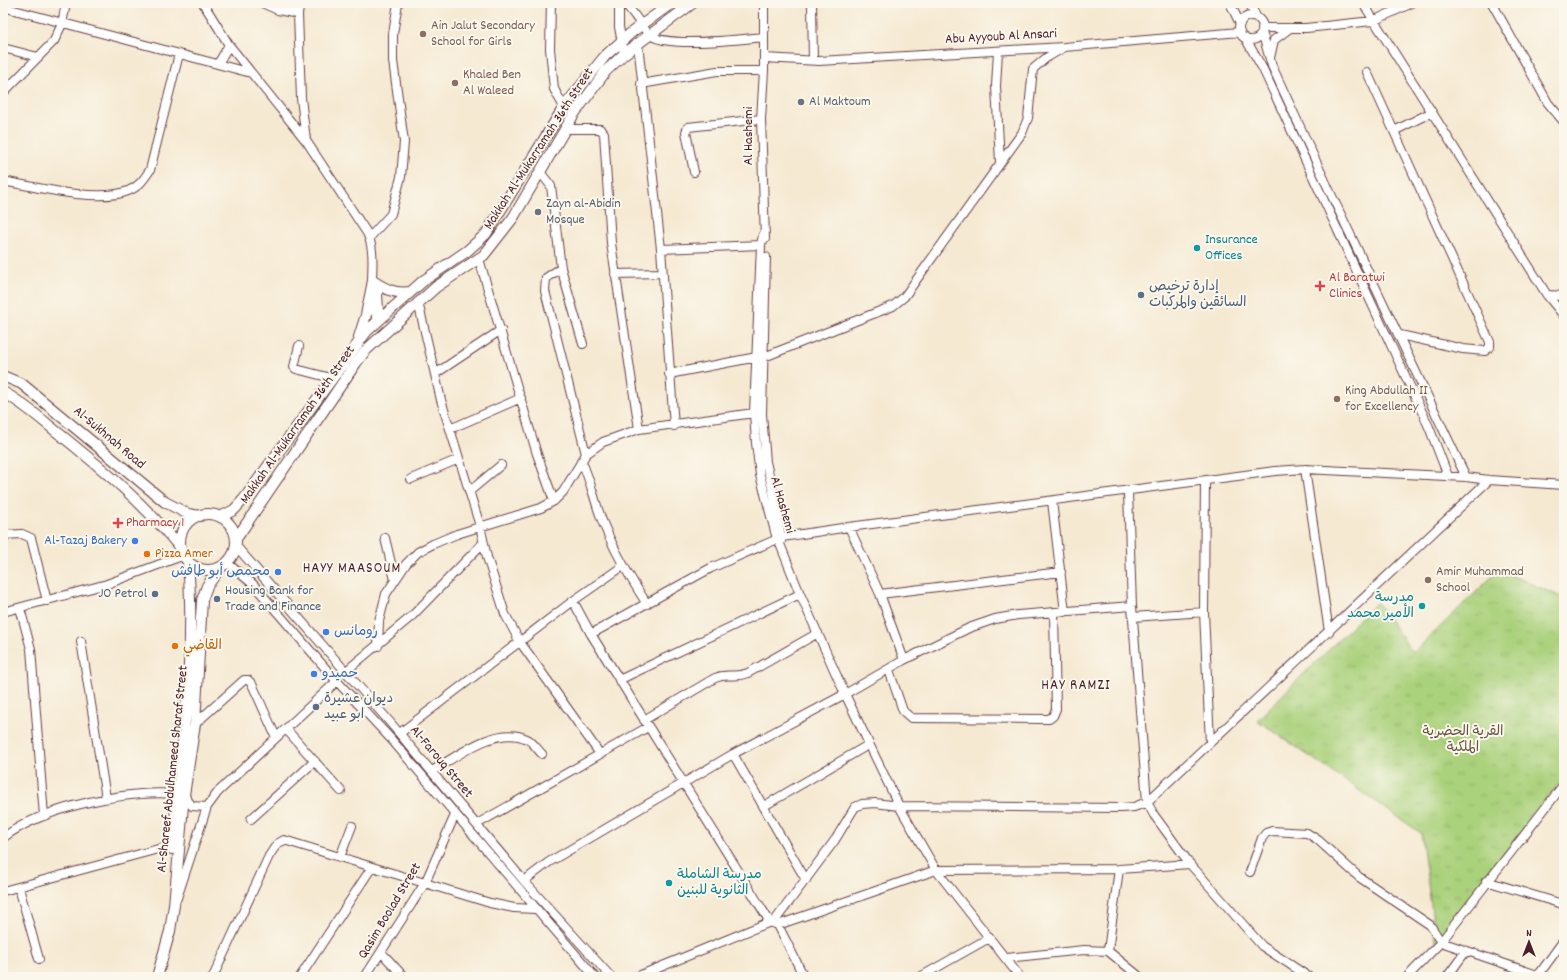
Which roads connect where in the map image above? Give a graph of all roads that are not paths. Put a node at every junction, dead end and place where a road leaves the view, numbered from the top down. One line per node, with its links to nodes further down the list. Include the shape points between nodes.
1 (66, 3): 22 (street)
2 (203, 3): 31 (street)
3 (262, 3): 19 (street, via 278,10)
4 (300, 3): 19 (street)
5 (398, 3): 59 (street, via 393,34 393,61 404,142 401,177 390,214)
6 (551, 3): 47 (street, via 550,48 554,89)
7 (619, 3): 29 (street)
8 (624, 3): 23 (street)
9 (672, 3): 23 (main road, Makkah Al-Mukarramah 36th Street)
10 (694, 3): 27 (main road, Makkah Al-Mukarramah 36th Street)
11 (764, 3): 28 (street, Al Hashemi)
12 (812, 3): 39 (street)
13 (1230, 3): 26 (street)
14 (1249, 3): 20 (street)
15 (1362, 3): 21 (street)
16 (1412, 3): 21 (street)
17 (1492, 3): 50 (street, via 1548,103)
18 (3, 7): 22 (street)
19 (298, 14): 53 (street, via 302,106)
20 (1257, 18): 25 (street); 26 (street, via 1245,18)
21 (1373, 21): 24 (street); 48 (street)
22 (62, 24): 35 (street); 37 (street, via 54,41)
23 (642, 24): 27 (street); 29 (main road, Makkah Al-Mukarramah 36th Street)
24 (1290, 28): 25 (street); 40 (street, via 1274,40)
25 (1262, 30): 26 (street, via 1260,35 1253,39); 40 (street)
26 (1241, 31): 32 (street, Abu Ayyoub Al Ansari); 97 (street, via 1263,69 1429,427)
27 (650, 35): 28 (street, via 658,40 675,42); 30 (main road, Makkah Al-Mukarramah 36th Street)
28 (764, 37): 38 (street, Al Hashemi)
29 (621, 42): 36 (street); 47 (main road, Makkah Al-Mukarramah 36th Street, via 605,56)
30 (638, 44): 36 (main road, Makkah Al-Mukarramah 36th Street); 45 (street)
31 (229, 45): 41 (street); 44 (street)
32 (1064, 47): 34 (street, Abu Ayyoub Al Ansari); 54 (street, via 1034,69 1028,118 1022,134)
33 (3, 48): 37 (street)
34 (998, 51): 39 (street, Abu Ayyoub Al Ansari); 54 (street, via 996,86)
35 (179, 54): 41 (street); 57 (street, via 150,170 138,185 117,195 84,194)
36 (624, 54): 51 (main road, Makkah Al-Mukarramah 36th Street, via 606,70 574,114)
37 (38, 57): 46 (street)
38 (764, 58): 39 (street, Abu Ayyoub Al Ansari); 42 (street, Al Hashemi)
39 (813, 60)
40 (1270, 61): 75 (street, via 1330,194)
41 (218, 64): 44 (street)
42 (764, 71): 45 (street, via 717,71); 49 (street, Al Hashemi)
43 (1367, 72): 52 (street)
44 (251, 73): 53 (street)
45 (641, 84): 61 (street)
46 (3, 94)
47 (564, 108): 67 (main road, Makkah Al-Mukarramah 36th Street, via 486,234)
48 (1432, 112): 52 (street); 68 (street)
49 (761, 119): 56 (street, via 688,128 686,132); 58 (street, Al Hashemi)
50 (1564, 122)
51 (567, 129): 55 (main road, Makkah Al-Mukarramah 36th Street); 65 (street, via 600,129 604,133 608,211)
52 (1394, 130): 75 (street, via 1490,342 1490,347 1486,351 1463,349)
53 (307, 142): 59 (street)
54 (1000, 162): 79 (street, via 904,297 893,306)
55 (540, 172): 62 (main road, Makkah Al-Mukarramah 36th Street, via 513,218); 63 (street, via 550,186)
56 (694, 172)
57 (3, 181)
58 (763, 235): 60 (street, Al Hashemi); 79 (street, Al Hashemi, via 766,245)
59 (370, 237): 66 (street)
60 (760, 245): 61 (street); 79 (street, Al Hashemi)
61 (661, 249): 64 (street)
62 (479, 259): 70 (main road, Makkah Al-Mukarramah 36th Street); 74 (street)
63 (561, 268): 77 (street); 91 (street, via 546,278 545,291)
64 (662, 273): 65 (street); 82 (street)
65 (615, 274): 90 (street)
66 (373, 281): 67 (main road, via 386,290); 72 (street, via 372,297); 76 (main road)
67 (410, 292): 72 (main road, Makkah Al-Mukarramah 36th Street)
68 (1547, 295): 69 (street); 71 (street)
69 (1564, 296)
70 (418, 302): 73 (main road, Makkah Al-Mukarramah 36th Street); 81 (street)
71 (1564, 316)
72 (378, 320): 73 (main road); 76 (main road, Makkah Al-Mukarramah 36th Street); 80 (main road, via 375,331 356,353)
73 (397, 322): 80 (main road, Makkah Al-Mukarramah 36th Street)
74 (501, 330): 81 (street); 86 (street)
75 (1400, 335): 98 (street)
76 (358, 341): 84 (main road, Makkah Al-Mukarramah 36th Street)
77 (583, 344)
78 (299, 346): 84 (street, via 294,367 296,369)
79 (760, 357): 82 (street); 87 (street, Al Hashemi); 95 (street, Al Hashemi)
80 (356, 362): 114 (main road, Makkah Al-Mukarramah 36th Street)
81 (435, 374): 89 (street)
82 (669, 374): 88 (street)
83 (3, 376): 107 (main road, Al-Sukhnah Road, via 22,384 165,502 188,514)
84 (331, 378): 108 (main road, Makkah Al-Mukarramah 36th Street, via 244,499 234,510)
85 (3, 392): 116 (main road, Al-Sukhnah Road, via 24,405 86,455 139,502 167,531)
86 (521, 398): 89 (street); 105 (street)
87 (754, 413): 88 (street); 95 (street, Al Hashemi)
88 (674, 426): 90 (street)
89 (450, 429): 92 (street)
90 (639, 429): 91 (street, via 603,442)
91 (586, 454): 93 (street)
92 (459, 459): 99 (street); 103 (street)
93 (582, 462): 105 (street, via 568,485); 118 (street, via 602,521)
94 (501, 465): 103 (street)
95 (763, 469): 113 (street, Al Hashemi)
96 (1305, 469): 97 (street); 101 (street); 133 (street)
97 (1448, 476): 98 (street)
98 (1466, 476): 100 (street)
99 (411, 479)
100 (1489, 480): 102 (street); 133 (street)
101 (1205, 481): 104 (street); 130 (street)
102 (1564, 486)
103 (470, 491): 109 (street)
104 (1128, 492): 106 (street); 126 (street)
105 (554, 501): 109 (street, via 542,508)
106 (1052, 501): 110 (street); 119 (street)
107 (200, 516): 108 (main road); 116 (main road, via 184,528 180,542)
108 (220, 516): 114 (main road, via 231,526)
109 (480, 526): 115 (street); 120 (street, via 418,552)
110 (849, 527): 113 (street); 122 (street)
111 (3, 535): 123 (street, via 22,534 31,538)
112 (385, 538): 120 (street)
113 (780, 540): 121 (street, Al Hashemi); 125 (street, via 711,568)
114 (236, 542): 117 (main road, via 234,553); 140 (street, Al-Farouq Street)
115 (483, 543): 137 (street, via 503,610); 138 (street, via 412,616)
116 (185, 556): 117 (main road, via 204,570); 123 (street, via 107,584); 160 (main road, Al-Shareef Abdulhameed Sharaf Street, via 192,594 192,627)
117 (224, 565): 142 (street, Al-Farouq Street, via 254,584); 146 (main road, Al-Shareef Abdulhameed Sharaf Street, via 207,586 202,600)
118 (623, 566): 124 (street); 125 (street)
119 (1061, 572): 122 (street); 129 (street)
120 (395, 580): 138 (street, via 386,594 382,607)
121 (800, 594): 134 (street, Al Hashemi); 143 (street)
122 (880, 594): 139 (street)
123 (47, 600): 127 (street)
124 (573, 600): 135 (street); 137 (street)
125 (647, 604): 135 (street)
126 (1132, 606): 129 (street); 132 (street)
127 (20, 608): 128 (street); 167 (street, via 31,649)
128 (3, 612)
129 (1065, 612): 131 (street)
130 (1204, 612): 132 (street); 150 (street)
131 (1054, 613): 139 (street, via 1018,615 981,623); 141 (street, via 1056,709 1053,716 1048,719 911,718 903,711)
132 (1133, 617): 162 (street)
133 (1329, 632): 150 (street)
134 (818, 633): 144 (street, Al Hashemi); 145 (street, via 748,673 738,677 723,675 715,678)
135 (591, 634): 143 (street)
136 (81, 641): 161 (street)
137 (520, 642): 148 (street); 153 (street)
138 (378, 646): 140 (street)
139 (904, 660): 141 (street)
140 (344, 668): 142 (street); 148 (street, Al-Farouq Street)
141 (888, 670): 144 (street)
142 (335, 679): 147 (street); 166 (street, Al-Farouq Street, via 391,739)
143 (619, 680): 145 (street)
144 (845, 694): 151 (street, Al Hashemi); 154 (street)
145 (646, 723): 153 (street); 157 (street)
146 (195, 724): 149 (street, via 244,680 248,680); 160 (main road, Al-Shareef Abdulhameed Sharaf Street)
147 (286, 729): 149 (street); 155 (street)
148 (400, 733): 156 (street, Al-Farouq Street)
149 (276, 737): 165 (street, via 218,792)
150 (1210, 743): 162 (street)
151 (868, 745): 163 (street); 164 (street, Al Hashemi)
152 (542, 754): 156 (street, via 525,738 495,736)
153 (600, 754): 169 (street)
154 (733, 754): 157 (street); 163 (street)
155 (315, 761): 159 (street); 168 (street)
156 (432, 771): 169 (street, Al-Farouq Street)
157 (683, 784): 180 (street, via 549,862); 188 (street)
158 (1564, 784): 181 (street)
159 (341, 791)
160 (180, 794): 161 (street, via 140,793); 165 (street, via 192,806); 172 (main road, Al-Shareef Abdulhameed Sharaf Street); 186 (main road, Al-Shareef Abdulhameed Sharaf Street)
161 (106, 798): 167 (street)
162 (1147, 802): 164 (street, via 1121,808); 174 (street)
163 (764, 806): 179 (street)
164 (899, 806): 177 (street, Al Hashemi); 179 (street, via 875,803 855,807)
165 (207, 807): 186 (street)
166 (455, 815): 182 (street, Qasim Boolad Street); 187 (street, Al-Farouq Street)
167 (44, 816): 171 (street)
168 (251, 819)
169 (477, 824): 180 (street, Al-Farouq Street)
170 (352, 826): 173 (street)
171 (3, 838)
172 (173, 845): 183 (street); 201 (main road, Al-Shareef Abdulhameed Sharaf Street, via 166,918)
173 (340, 857): 175 (street); 203 (street, via 284,840 277,844 243,910)
174 (1190, 864): 176 (street); 214 (street, via 1262,946)
175 (372, 867): 182 (street); 204 (street)
176 (1119, 869): 177 (street); 192 (street)
177 (936, 870): 188 (street); 189 (street, Al Hashemi)
178 (1250, 872): 191 (street, via 1266,833 1307,833 1359,877 1430,925)
179 (806, 880): 188 (street)
180 (524, 881): 194 (street, Al-Farouq Street)
181 (1486, 881): 185 (street); 191 (street)
182 (424, 883): 187 (street, via 508,907); 195 (street, Qasim Boolad Street)
183 (19, 888): 184 (street); 197 (street)
184 (3, 892)
185 (1559, 903)
186 (174, 905): 202 (main road, Al-Shareef Abdulhameed Sharaf Street, via 170,931)
187 (536, 909): 198 (street, Al-Farouq Street)
188 (774, 923): 209 (street); 210 (street)
189 (989, 938): 196 (street); 211 (street)
190 (1564, 940): 200 (street)
191 (1441, 942): 193 (street); 199 (street)
192 (1108, 951): 196 (street, via 1084,950); 213 (street)
193 (1466, 951): 200 (street); 216 (street)
194 (587, 952): 198 (street); 208 (street, Al-Farouq Street)
195 (382, 953): 205 (street, Qasim Boolad Street); 206 (street)
196 (1007, 958): 212 (street)
197 (38, 959)
198 (578, 959): 207 (street, Al-Farouq Street)
199 (1409, 974): 215 (street)
200 (1540, 976)
201 (151, 977)
202 (157, 977)
203 (213, 977)
204 (300, 977)
205 (365, 977)
206 (404, 977)
207 (595, 977)
208 (611, 977)
209 (636, 977)
210 (804, 977)
211 (920, 977)
212 (1020, 977)
213 (1140, 977)
214 (1309, 977)
215 (1400, 977)
216 (1447, 977)

